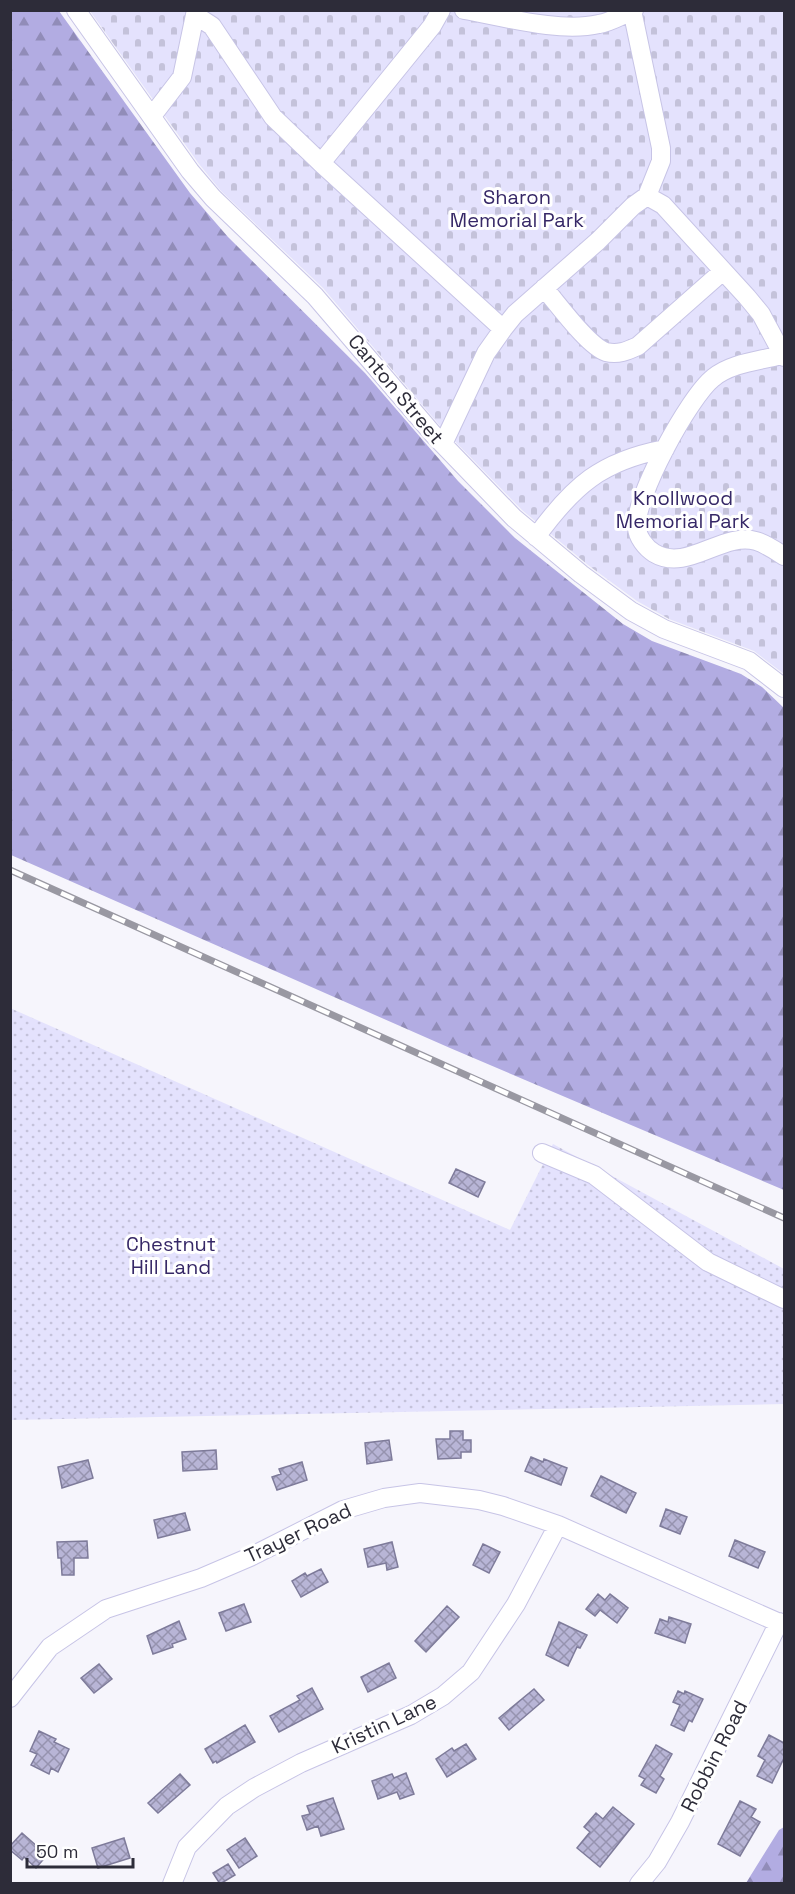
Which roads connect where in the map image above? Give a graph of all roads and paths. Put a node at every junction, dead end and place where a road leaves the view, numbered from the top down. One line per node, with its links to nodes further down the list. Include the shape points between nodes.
1 (76, 10): 6 (street, Canton Street)
2 (441, 10): 7 (street)
3 (464, 10): 4 (street, via 561,27 601,24)
4 (633, 11): 8 (street, via 661,148 661,161)
5 (196, 13): 6 (street, via 182,77); 7 (street, via 212,26 273,117)
6 (152, 116): 13 (street, Canton Street, via 213,198 315,296)
7 (321, 163): 11 (street)
8 (647, 196): 9 (street, via 663,205); 10 (street)
9 (723, 271): 10 (street, via 638,346 623,353 606,352 590,341); 12 (street, via 760,314)
10 (544, 288): 11 (street)
11 (503, 329): 13 (street, via 486,353)
12 (783, 356): 14 (street, via 741,365 715,376 705,384)
13 (443, 444): 15 (street, Canton Street)
14 (665, 449): 15 (street, via 633,457 593,476 559,506); 16 (street, via 637,517 640,539 654,553 678,557 734,541 755,540)
15 (536, 537): 17 (street, Canton Street, via 640,616 680,636 748,661)
16 (784, 556)
17 (784, 688)
18 (542, 1153): 19 (street, via 594,1175 708,1262)
19 (784, 1299)
20 (558, 1525): 21 (street, Trayer Road); 22 (street, Trayer Road, via 479,1500 420,1493 343,1510 201,1578 106,1609 50,1647); 23 (street, Kristin Lane, via 516,1604 471,1672 443,1696 411,1715 301,1763 227,1806 187,1847)
21 (782, 1624): 24 (street, Robbin Road, via 680,1822)
22 (10, 1698)
23 (172, 1884)
24 (639, 1884)

